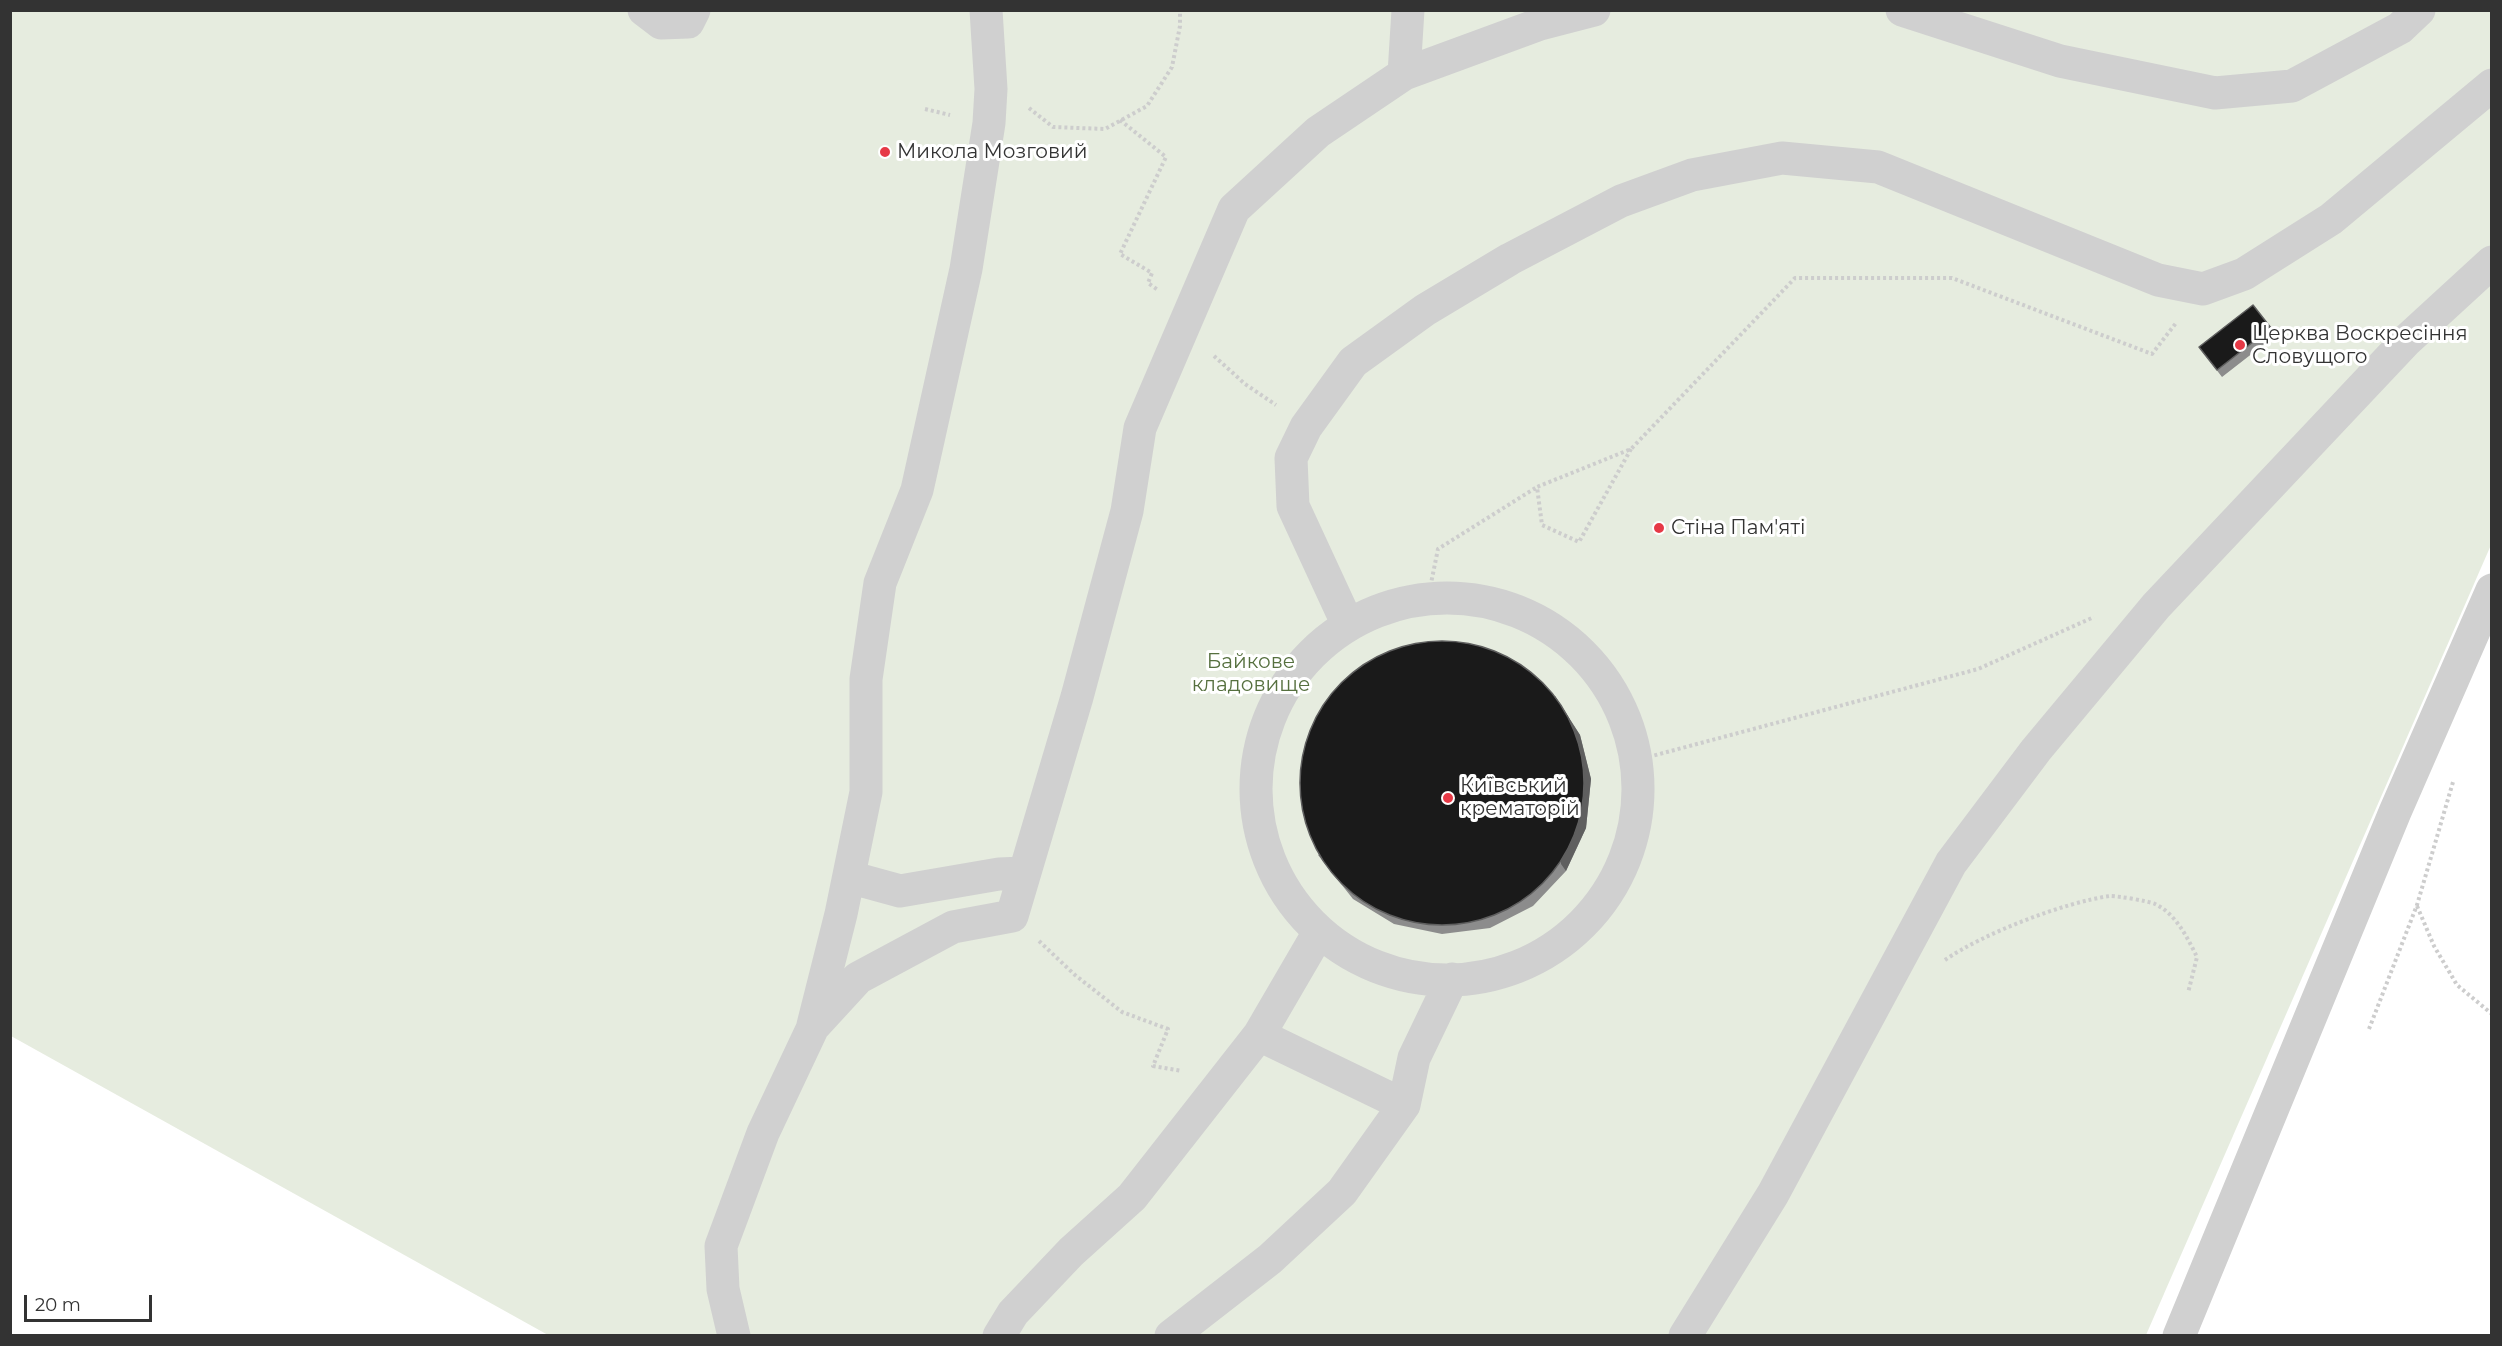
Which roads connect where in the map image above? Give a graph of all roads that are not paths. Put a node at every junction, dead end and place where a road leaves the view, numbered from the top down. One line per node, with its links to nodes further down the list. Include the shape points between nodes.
1 (644, 10): 2 (lane, via 661,23 688,22)
2 (694, 10)
3 (986, 10): 14 (lane, via 989,123 966,269 917,490 880,583 866,679 866,792)
4 (1408, 10): 8 (lane)
5 (1594, 10): 8 (lane, via 1540,24)
6 (1902, 10): 7 (lane, via 2060,61 2215,93 2292,86 2400,28)
7 (2419, 10)
8 (1404, 74): 13 (lane, via 1318,132 1234,209 1140,428 1127,511 1077,696)
9 (2492, 85): 12 (lane, via 2331,219 2244,274 2203,289 2158,280 1878,167 1782,158 1692,176 1621,201 1425,309 1353,362 1306,427 1291,458 1293,506)
10 (2492, 262): 23 (lane, via 2407,340 2156,606 2036,750 1951,863 1773,1194)
11 (2492, 590): 24 (lane)
12 (1348, 625): 15 (lane, via 1302,663 1270,714 1255,771 1263,842 1281,886); 16 (lane, via 1387,607 1428,598 1486,601 1541,621 1587,656 1620,704 1637,760 1637,818 1620,875 1586,922 1539,958 1484,978)
13 (1023, 873): 14 (lane, via 900,891); 17 (lane, via 1012,916 953,927 858,978)
14 (849, 877): 17 (lane)
15 (1319, 933): 16 (lane, via 1368,964 1425,980); 18 (lane)
16 (1452, 979): 19 (lane, via 1414,1058)
17 (813, 1027): 20 (lane, via 763,1132 721,1246 723,1289)
18 (1259, 1035): 19 (lane); 21 (lane, via 1132,1197 1071,1252 1013,1313)
19 (1404, 1105): 22 (lane, via 1341,1192 1270,1259)
20 (734, 1335)
21 (999, 1335)
22 (1171, 1335)
23 (1684, 1335)
24 (2179, 1335)

